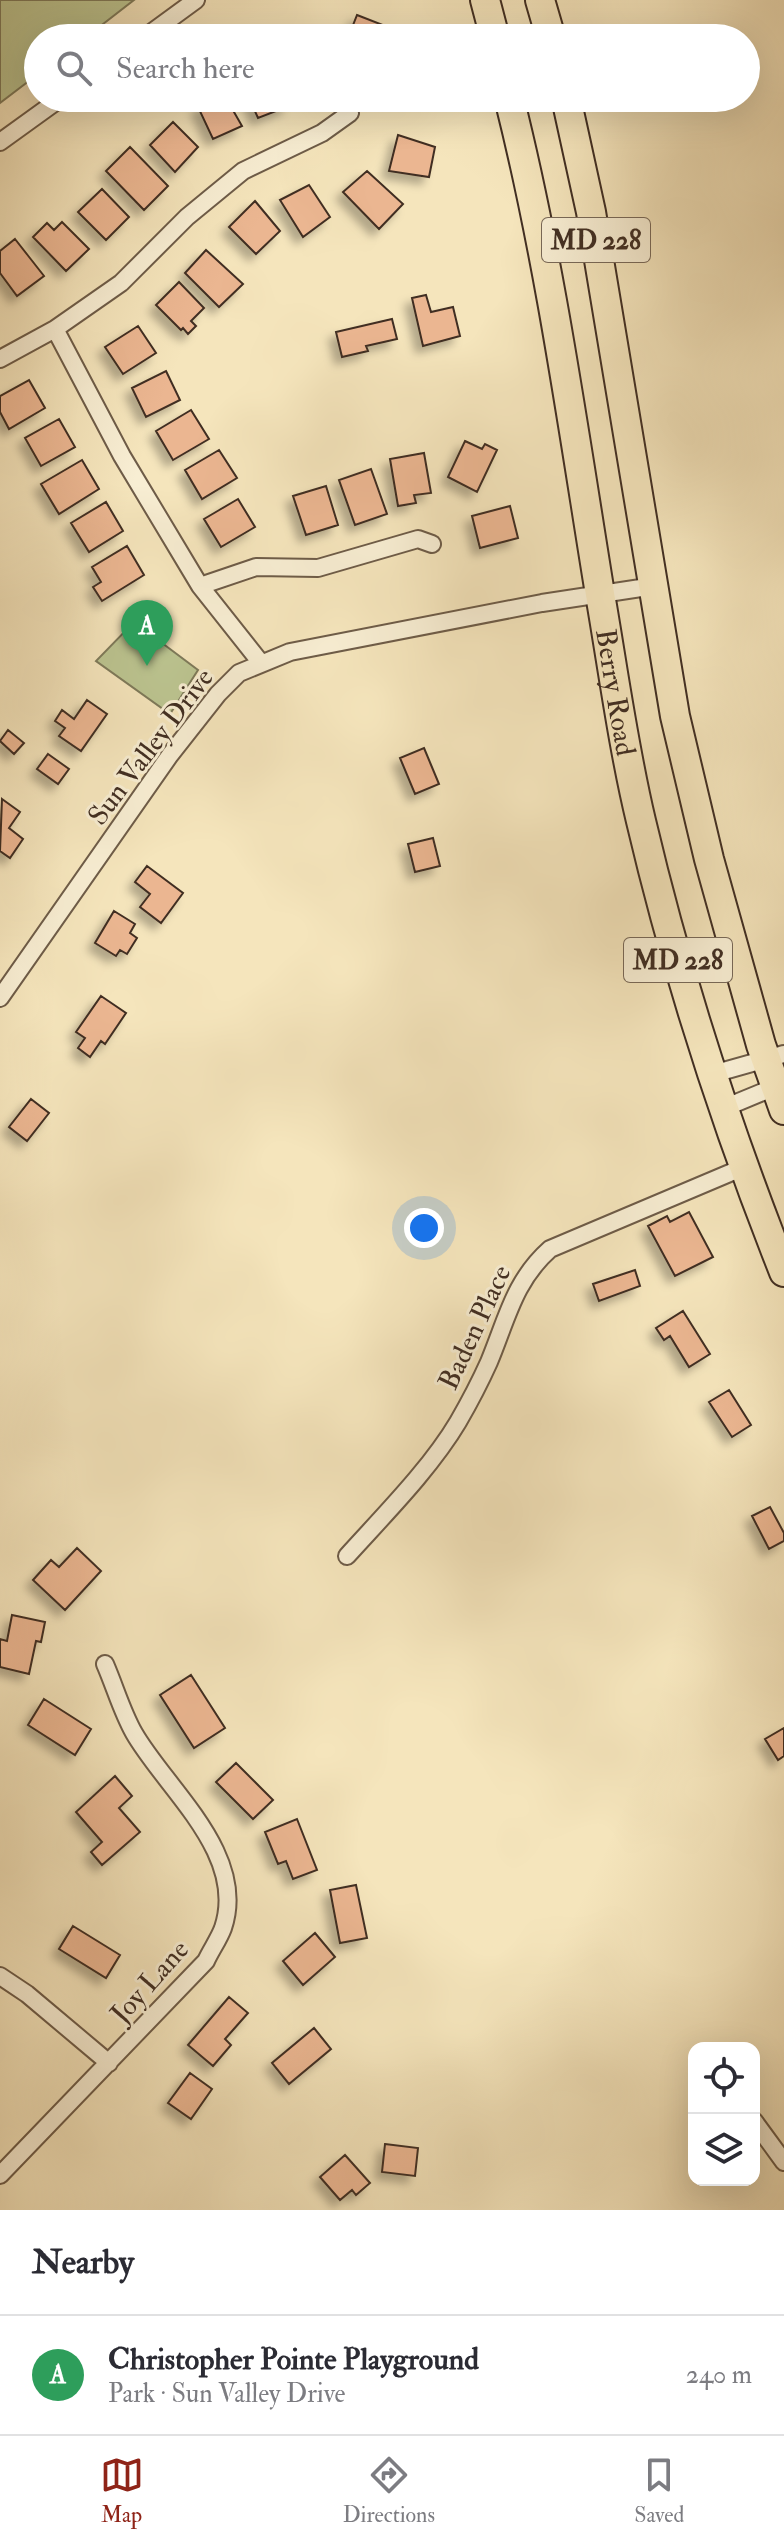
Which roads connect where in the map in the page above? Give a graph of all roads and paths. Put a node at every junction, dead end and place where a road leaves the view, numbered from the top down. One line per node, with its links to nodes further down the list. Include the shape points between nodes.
1 (196, 0): 4 (street)
2 (485, 0): 5 (highway)
3 (540, 0): 6 (highway)
4 (163, 24)
5 (491, 24)
6 (547, 24)
7 (42, 112): 11 (street)
8 (512, 112): 17 (highway, Berry Road / MD 228, via 573,422)
9 (569, 112): 16 (highway, Berry Road / MD 228)
10 (350, 113): 12 (street, via 322,133 243,171 121,283)
11 (0, 142)
12 (55, 329): 13 (street); 15 (street, via 122,456)
13 (0, 359)
14 (432, 544): 15 (street, via 418,539 318,568 256,567)
15 (200, 586): 18 (street)
16 (654, 586): 17 (street, Sun Valley Drive); 21 (highway, Berry Road / MD 228, via 675,716 709,859)
17 (600, 593): 18 (street, Sun Valley Drive, via 290,652); 20 (highway, Berry Road / MD 228, via 640,820)
18 (261, 663): 19 (street, Sun Valley Drive, via 231,680 170,755)
19 (0, 998)
20 (713, 1074): 21 (street); 22 (highway, Berry Road / MD 228)
21 (779, 1079): 22 (street)
22 (724, 1108): 23 (highway, Berry Road / MD 228)
23 (744, 1167): 24 (highway, Berry Road / MD 228); 25 (street, Baden Place, via 550,1249 532,1265 457,1423)
24 (784, 1272)
25 (347, 1556)
26 (105, 1664): 28 (street, Joy Lane, via 134,1733 214,1847 227,1890 223,1927 206,1961)
27 (0, 1976): 28 (street)
28 (109, 2063): 31 (street, Joy Lane)
29 (760, 2129): 30 (street)
30 (784, 2161)
31 (0, 2175)

